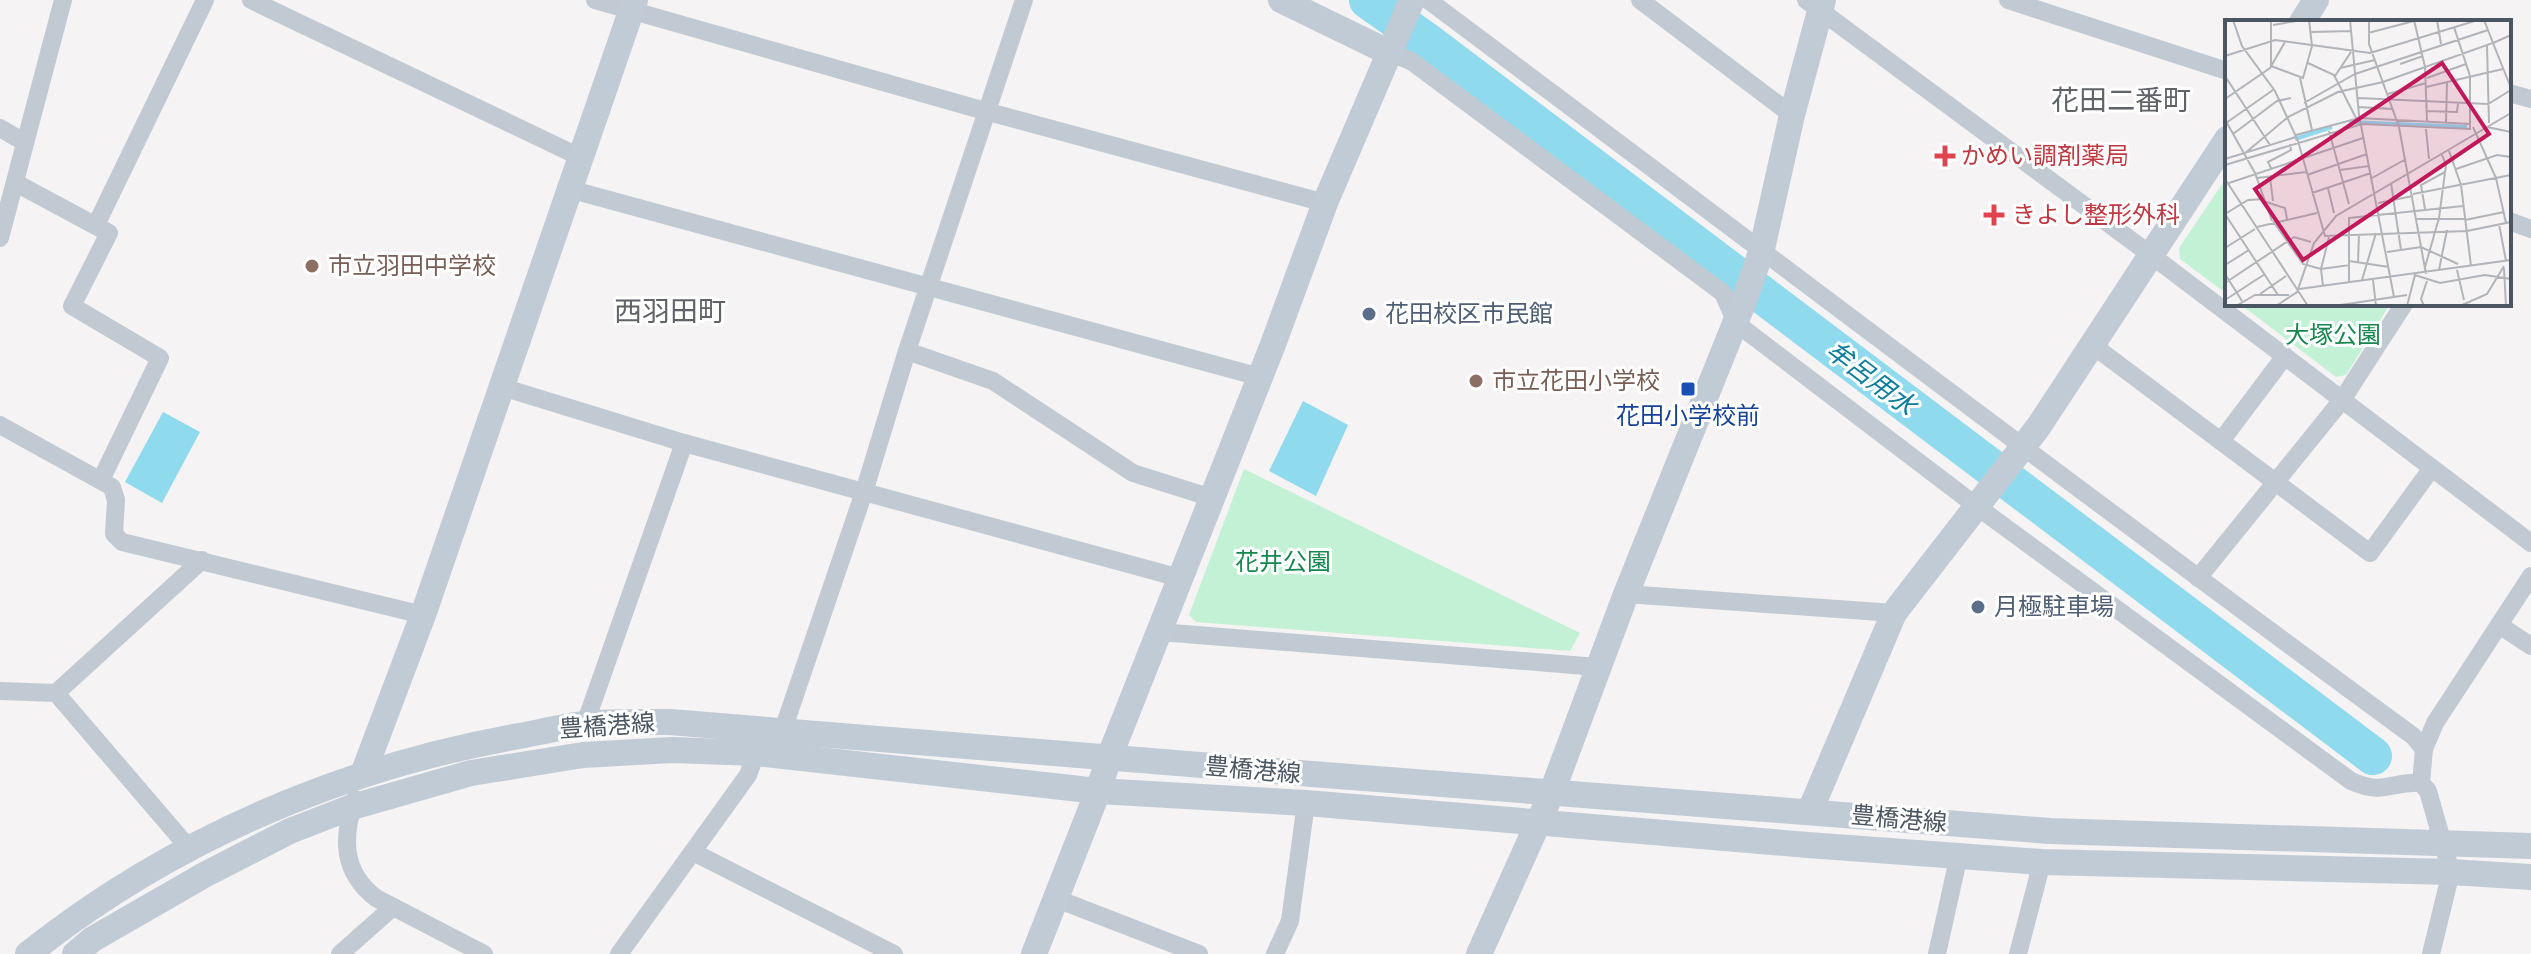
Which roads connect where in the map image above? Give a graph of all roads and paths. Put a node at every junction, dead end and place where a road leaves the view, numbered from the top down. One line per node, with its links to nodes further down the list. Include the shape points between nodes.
1 (63, 0): 21 (street)
2 (205, 0): 28 (street)
3 (251, 0): 23 (street)
4 (595, 0): 12 (street)
5 (1024, 0): 18 (street)
6 (1281, 0): 14 (main road)
7 (1428, 0): 32 (street)
8 (1640, 0): 19 (street)
9 (2008, 0): 15 (street)
10 (2316, 0): 13 (main road)
11 (1817, 3): 19 (main road); 31 (street)
12 (633, 5): 18 (street); 23 (main road)
13 (2303, 20)
14 (1401, 25): 26 (main road); 35 (street, via 1411,61 1723,293)
15 (2225, 70)
16 (2511, 94): 17 (street)
17 (2531, 99)
18 (985, 111): 26 (street); 33 (street)
19 (1792, 115): 32 (main road)
20 (0, 128): 21 (street)
21 (24, 142): 24 (street)
22 (2225, 142): 31 (main road)
23 (580, 157): 25 (main road)
24 (16, 183): 28 (street); 30 (street)
25 (569, 189): 33 (street); 40 (main road)
26 (1325, 203): 39 (main road)
27 (2511, 222): 29 (street)
28 (96, 225): 47 (street, via 109,233 72,306 160,358)
29 (2531, 229)
30 (0, 238)
31 (2151, 255): 36 (main road); 38 (street)
32 (1758, 261): 35 (main road); 45 (street)
33 (928, 288): 37 (street); 39 (street)
34 (2403, 306): 41 (street)
35 (1740, 312): 51 (street); 57 (main road)
36 (2091, 344): 43 (street); 45 (main road)
37 (907, 351): 49 (street); 50 (street, via 993,381 1133,473)
38 (2285, 356): 41 (street); 43 (street)
39 (1260, 377): 50 (main road)
40 (502, 387): 44 (street); 59 (main road)
41 (2342, 400): 46 (street); 48 (street)
42 (0, 425): 47 (street)
43 (2221, 441): 48 (street)
44 (684, 443): 49 (street); 66 (street)
45 (2009, 465): 51 (main road); 56 (street)
46 (2432, 468): 48 (street, via 2370,553); 52 (street)
47 (101, 480): 53 (street, via 112,487 114,534 122,542)
48 (2276, 482): 56 (street)
49 (864, 492): 55 (street); 67 (street)
50 (1212, 498): 55 (main road)
51 (1975, 505): 58 (main road); 72 (street, via 2351,781 2384,790)
52 (2531, 543)
53 (202, 560): 59 (street); 65 (street)
54 (2531, 576): 60 (street)
55 (1180, 578): 61 (main road)
56 (2198, 578): 68 (street)
57 (1626, 594): 58 (street); 63 (main road)
58 (1894, 613): 77 (main road)
59 (423, 615): 71 (main road)
60 (2499, 625): 62 (street); 68 (street, via 2435,723)
61 (1160, 632): 63 (street); 70 (main road)
62 (2531, 646)
63 (1598, 667): 74 (main road)
64 (0, 691): 65 (street)
65 (56, 693): 81 (street)
66 (585, 724): 67 (main road, 豊橋港線, via 670,722); 71 (main road, 豊橋港線, via 464,745)
67 (783, 730): 70 (main road, 豊橋港線)
68 (2424, 749): 72 (street)
69 (756, 753): 73 (main road, 豊橋港線); 76 (main road, 豊橋港線, via 583,755 471,773); 82 (street, via 748,775)
70 (1109, 758): 73 (main road); 74 (main road, 豊橋港線)
71 (363, 774): 76 (street); 81 (main road, 豊橋港線)
72 (2421, 783): 79 (street, via 2428,791)
73 (1098, 791): 75 (main road, 豊橋港線); 87 (main road)
74 (1552, 792): 77 (main road, 豊橋港線); 78 (main road)
75 (1306, 803): 78 (main road, 豊橋港線); 97 (street, via 1290,921)
76 (352, 807): 88 (street, via 346,836 356,878); 90 (main road, 豊橋港線, via 290,831 206,874)
77 (1810, 811): 79 (main road, 豊橋港線, via 2050,831)
78 (1537, 823): 83 (main road, 豊橋港線); 98 (main road)
79 (2442, 845): 80 (main road, 豊橋港線); 85 (street)
80 (2531, 846)
81 (188, 847): 89 (main road, 豊橋港線, via 72,918)
82 (693, 852): 93 (street); 94 (street)
83 (1959, 855): 84 (main road, 豊橋港線); 99 (street)
84 (2042, 862): 85 (main road, 豊橋港線); 100 (street)
85 (2451, 872): 86 (main road, 豊橋港線); 101 (street)
86 (2531, 877)
87 (1057, 899): 95 (main road); 96 (street)
88 (393, 907): 91 (street); 92 (street)
89 (28, 954)
90 (75, 954)
91 (340, 954)
92 (484, 954)
93 (619, 954)
94 (894, 954)
95 (1034, 954)
96 (1199, 954)
97 (1275, 954)
98 (1479, 954)
99 (1937, 954)
100 (2018, 954)
101 (2431, 954)

